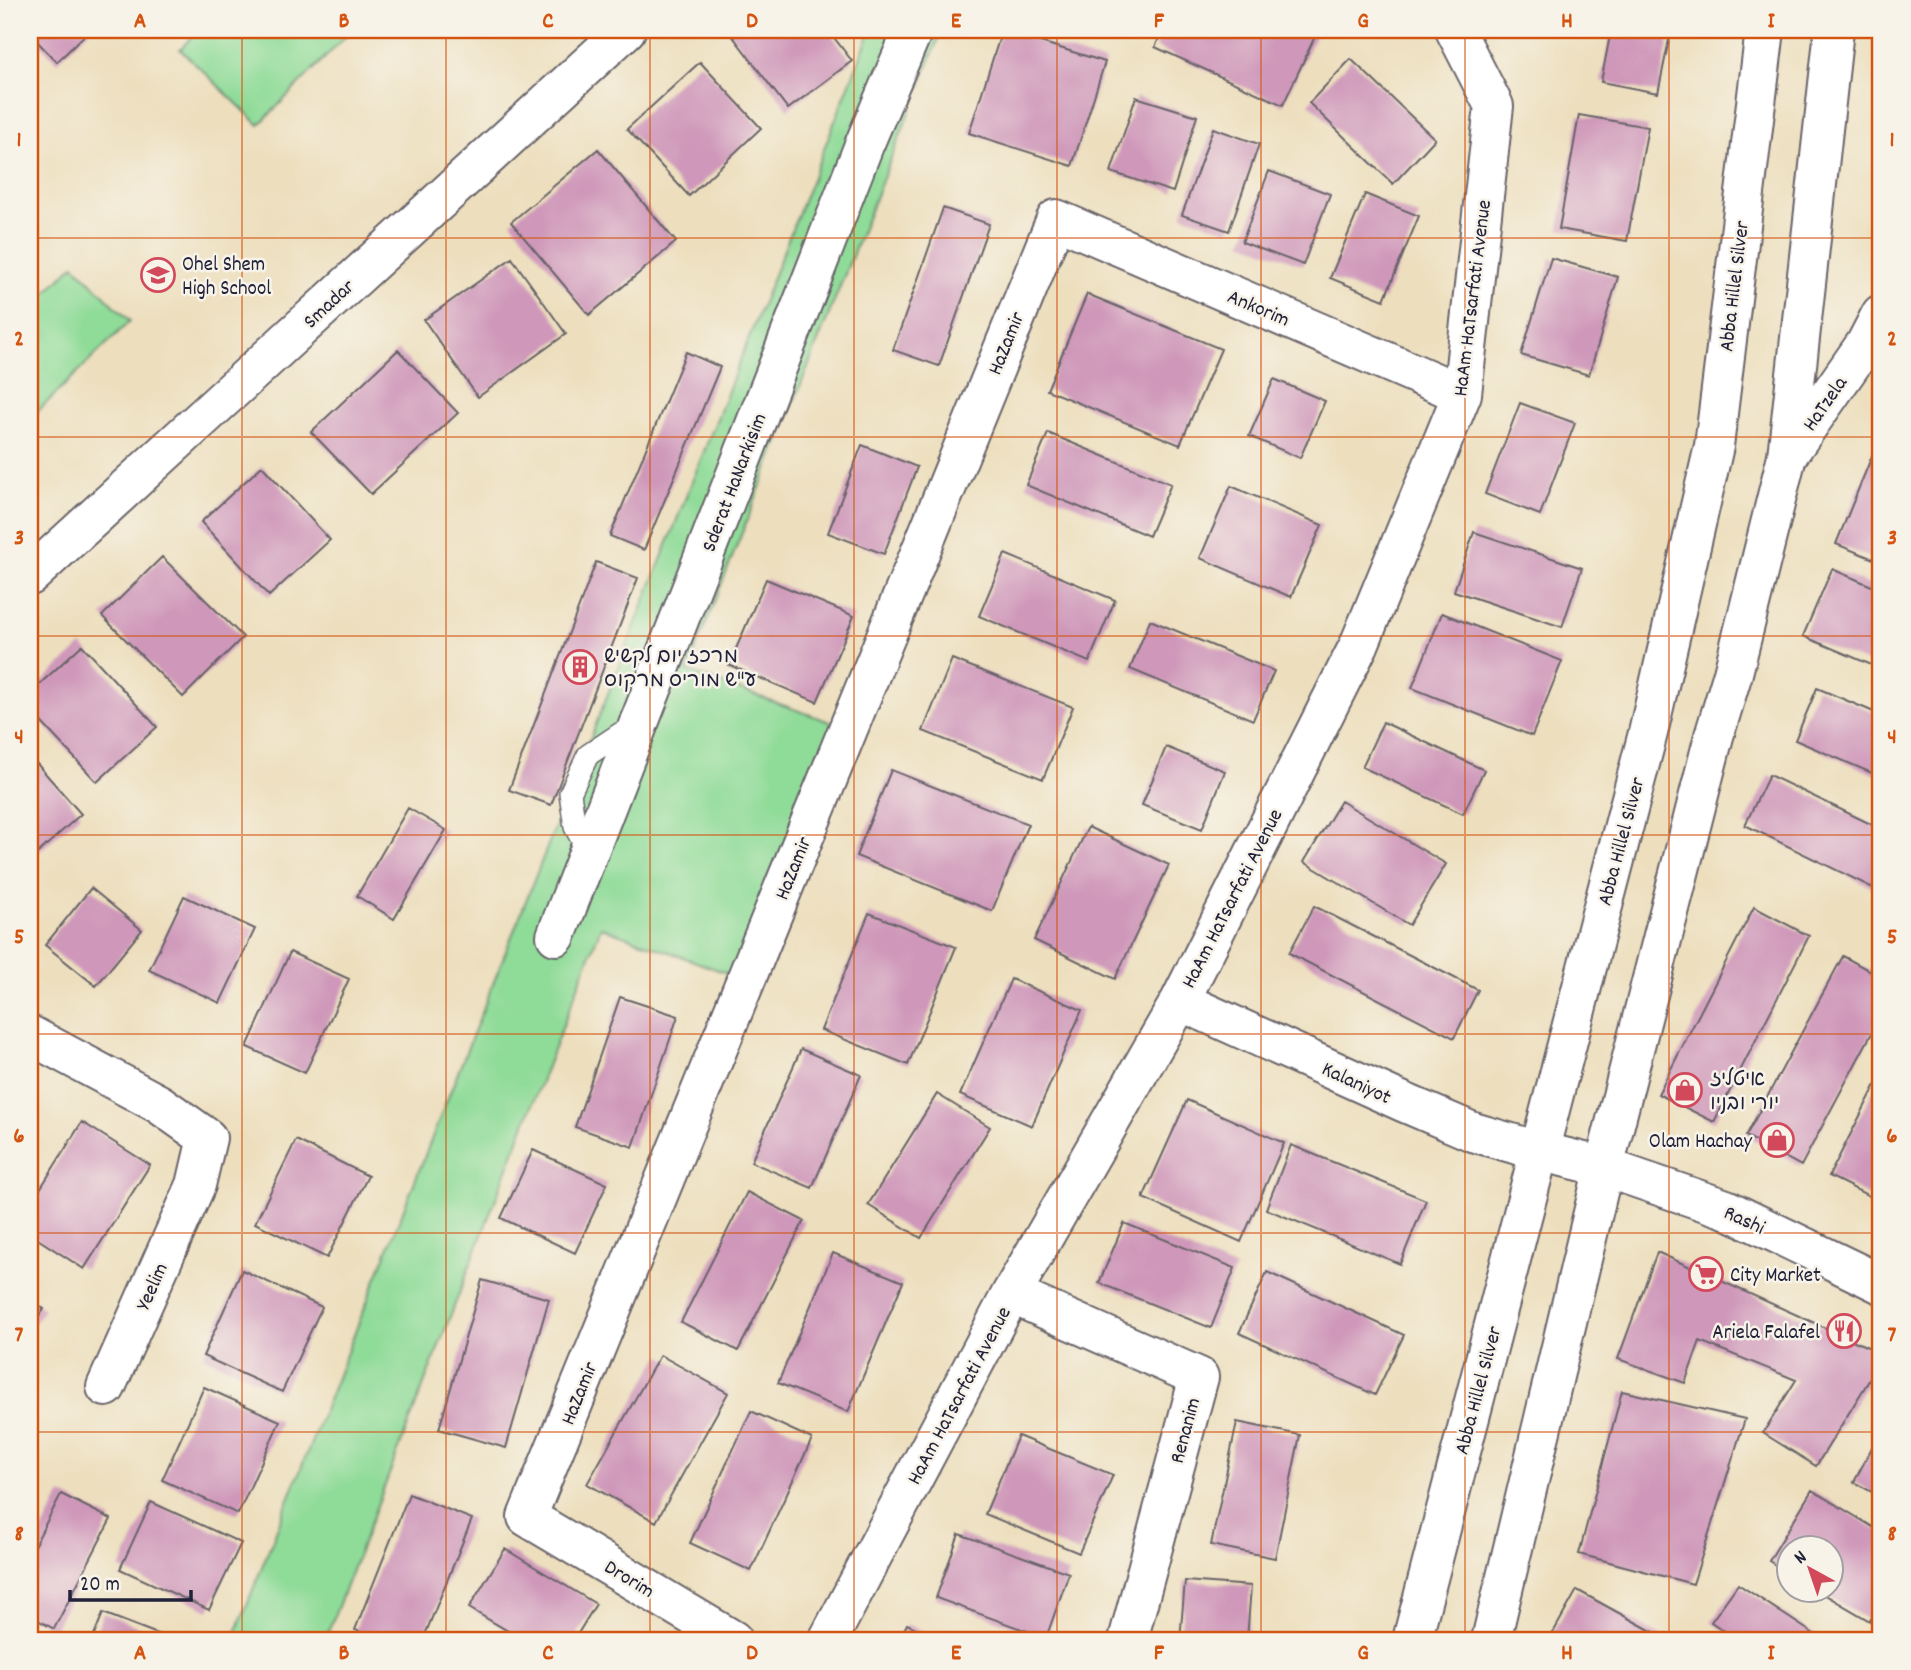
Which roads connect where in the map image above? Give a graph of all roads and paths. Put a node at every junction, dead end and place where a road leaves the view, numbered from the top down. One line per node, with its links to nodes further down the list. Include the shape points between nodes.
1 (626, 30): 10 (street, Smadar)
2 (914, 30): 11 (street, Sderat HaNarkisim, via 864,145)
3 (1455, 30): 8 (street, HaAm HaTsarfati Avenue, via 1494,106)
4 (1765, 30): 14 (street, Abba Hillel Silver, via 1714,446 1648,733)
5 (1834, 30): 9 (street)
6 (1056, 219): 8 (street, Ankorim); 19 (street, HaZamir)
7 (1876, 335): 9 (street, HaTzela)
8 (1462, 394): 12 (street, HaAm HaTsarfati Avenue, via 1359,645)
9 (1787, 456): 15 (street)
10 (30, 576)
11 (556, 936)
12 (1180, 1001): 14 (street, Kalaniyot, via 1461,1127); 17 (street, HaAm HaTsarfati Avenue)
13 (30, 1035): 18 (street, Yeelim, via 159,1104 207,1138 197,1185)
14 (1539, 1151): 15 (street, Kalaniyot); 23 (street, Abba Hillel Silver)
15 (1604, 1167): 16 (street, Rashi, via 1726,1209); 24 (street)
16 (1881, 1284)
17 (1011, 1294): 21 (street, HaAm HaTsarfati Avenue); 22 (street, Renanim, via 1199,1377)
18 (106, 1387)
19 (527, 1517): 20 (street, Drorim)
20 (733, 1640)
21 (828, 1640)
22 (1128, 1640)
23 (1412, 1640)
24 (1491, 1640)

